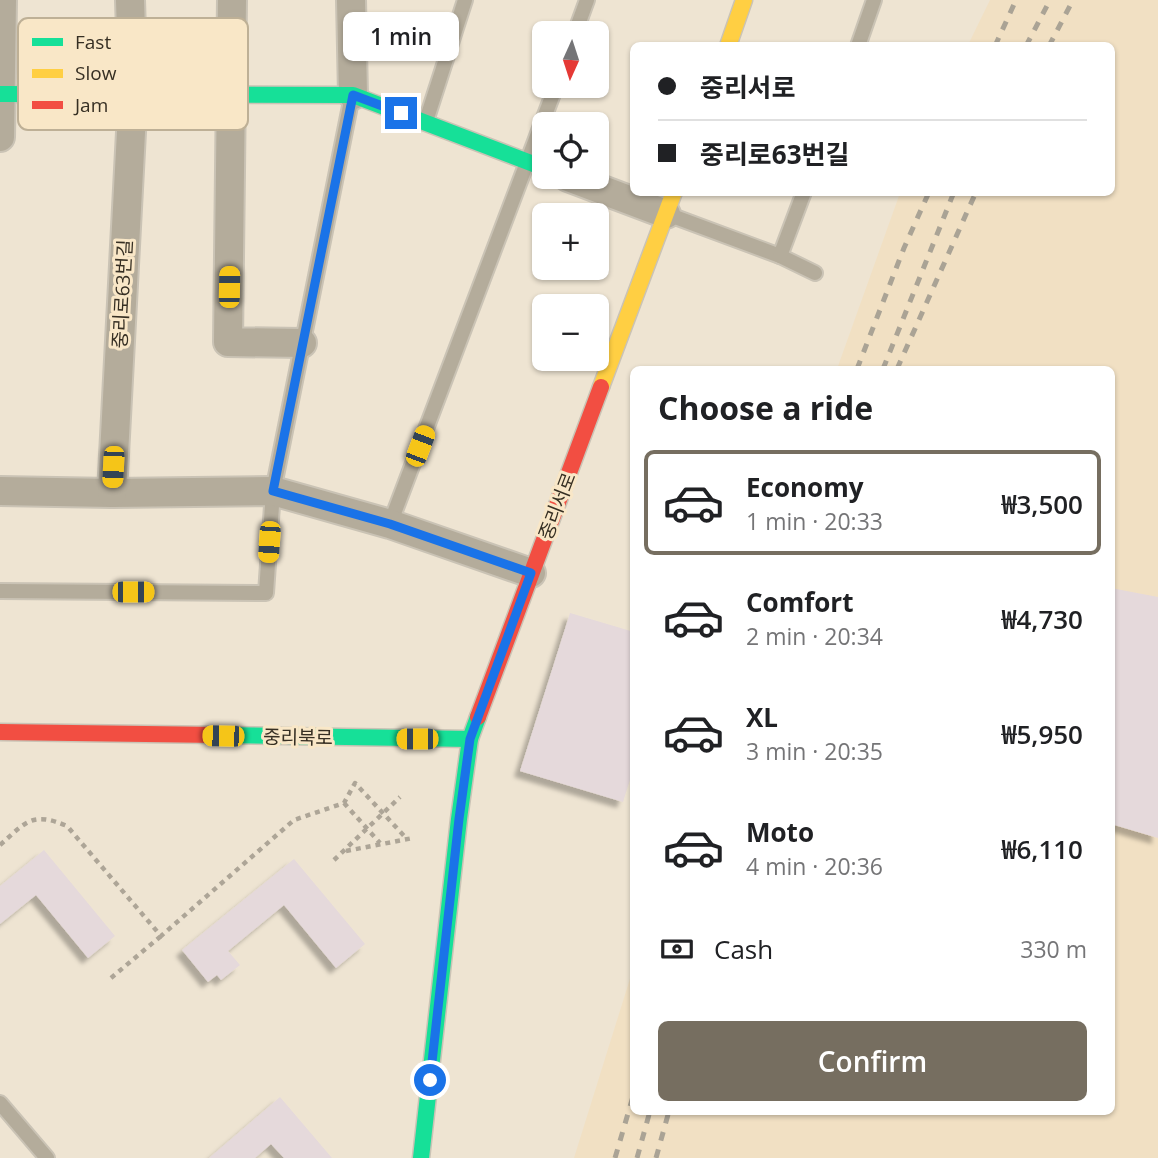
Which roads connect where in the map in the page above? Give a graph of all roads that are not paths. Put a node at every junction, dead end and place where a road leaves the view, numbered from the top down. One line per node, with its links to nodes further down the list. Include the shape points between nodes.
1 (2, 0): 14 (street)
2 (130, 0): 9 (street, 중리로63번길)
3 (232, 0): 10 (street)
4 (351, 0): 17 (street)
5 (465, 0): 18 (lane)
6 (587, 0): 11 (lane)
7 (744, 0): 12 (main road)
8 (874, 0): 13 (lane)
9 (131, 18)
10 (232, 18)
11 (579, 21)
12 (729, 42)
13 (859, 42)
14 (0, 94): 15 (main road); 21 (street)
15 (18, 94)
16 (248, 95): 17 (main road)
17 (353, 95): 18 (main road); 31 (lane)
18 (425, 122): 22 (main road)
19 (131, 130): 34 (street, 중리로63번길)
20 (231, 130): 31 (street, via 228,342)
21 (0, 137)
22 (532, 163)
23 (532, 177): 35 (lane)
24 (609, 187): 25 (street)
25 (630, 193)
26 (643, 196): 28 (street)
27 (802, 196): 29 (lane)
28 (670, 203): 29 (lane); 36 (main road, 중리서로)
29 (780, 256): 30 (lane)
30 (815, 273)
31 (302, 343): 33 (lane)
32 (0, 491): 34 (street)
33 (273, 491): 34 (street); 35 (street); 37 (lane, via 266,593)
34 (111, 493)
35 (390, 524): 36 (street)
36 (531, 573): 39 (main road, 중리서로)
37 (0, 591)
38 (0, 732): 39 (main road, 중리북로)
39 (470, 739): 42 (main road, 중리서로)
40 (0, 1103): 41 (lane)
41 (47, 1158)
42 (421, 1158)

